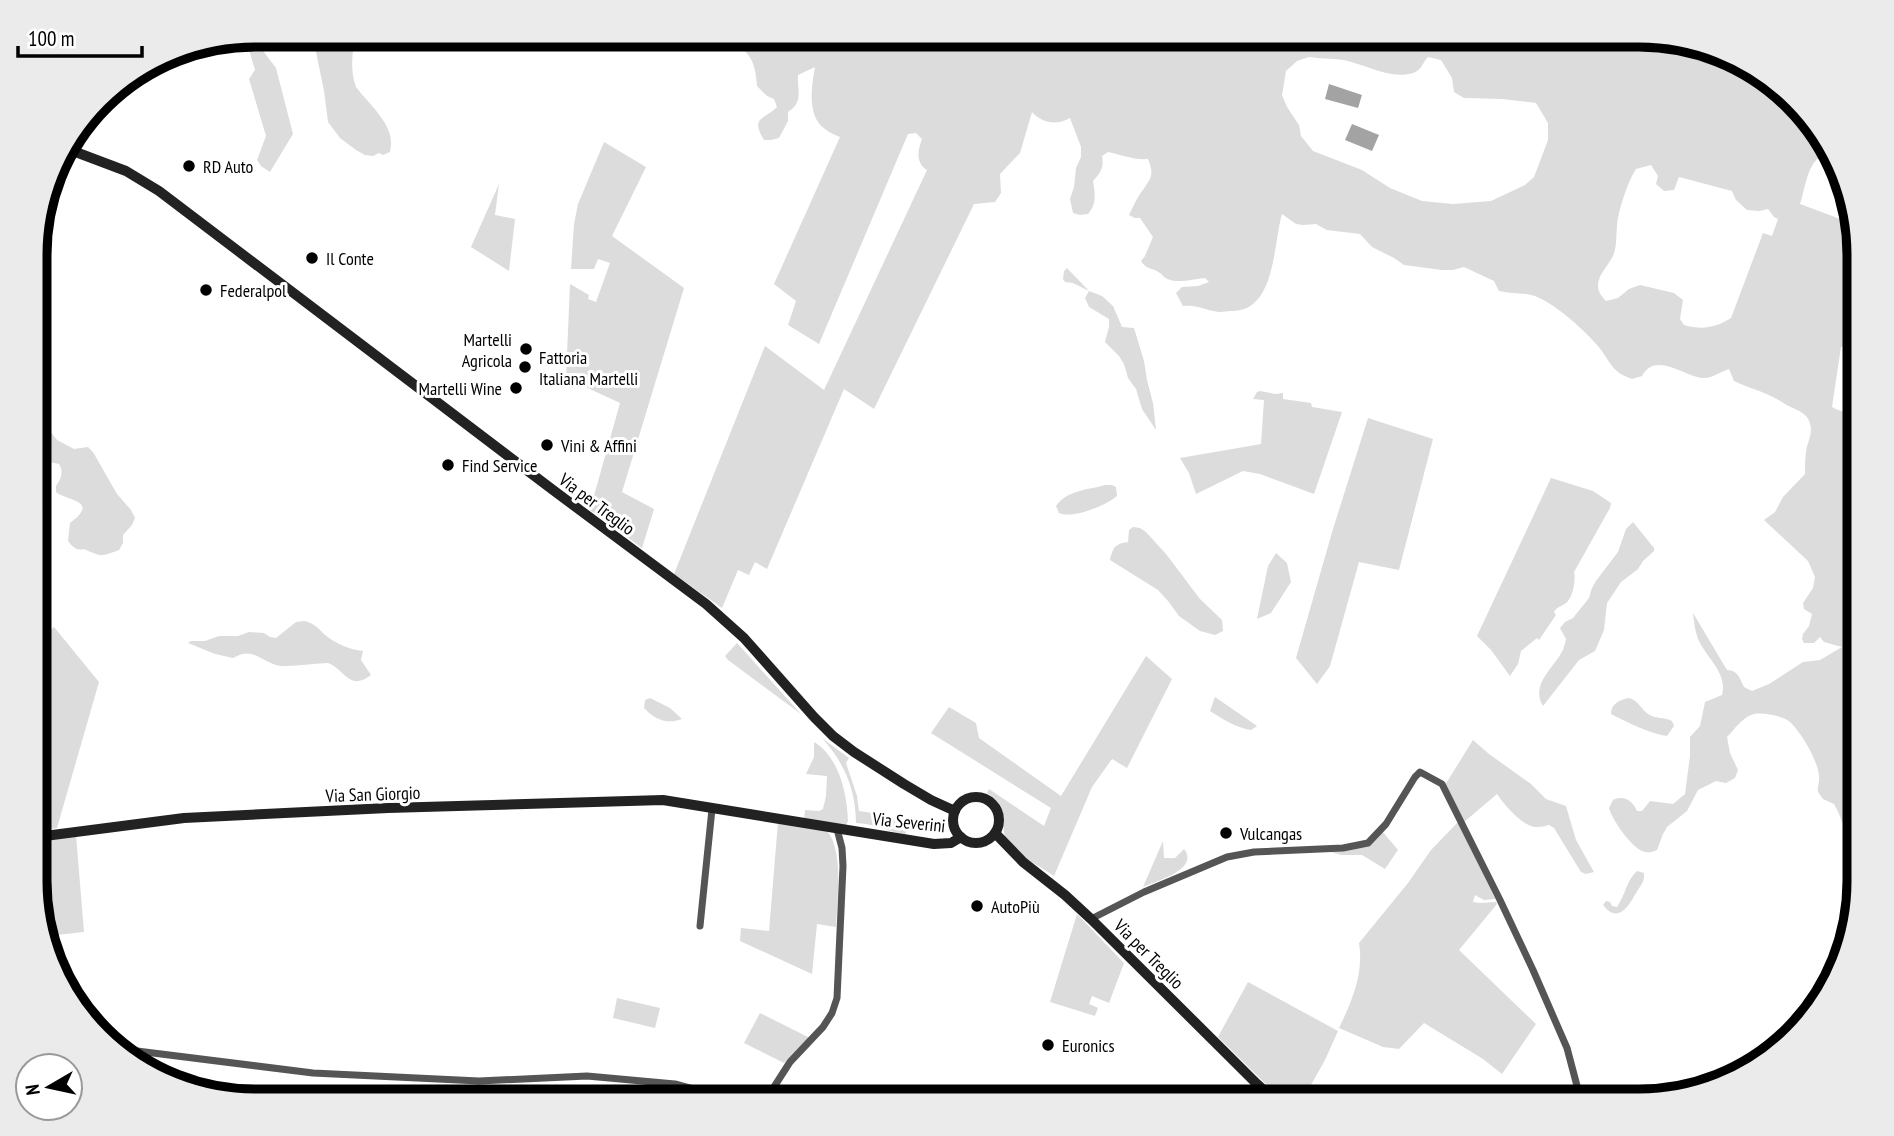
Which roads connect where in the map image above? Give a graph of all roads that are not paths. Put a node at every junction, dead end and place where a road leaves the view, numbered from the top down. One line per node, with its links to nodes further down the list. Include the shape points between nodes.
1 (75, 152): 3 (main road, Via per Treglio, via 126,171 159,191 706,604 757,651 824,727 854,752)
2 (712, 809): 4 (main road, Via San Giorgio); 7 (main road, Via San Giorgio, via 663,800 375,809 184,818); 10 (street)
3 (955, 811): 6 (main road, via 970,797 984,798 998,813); 8 (main road, via 955,827)
4 (837, 829): 5 (main road, Via San Giorgio); 15 (street, via 843,866 837,998 823,1027 790,1062)
5 (851, 831): 8 (main road, Via Severini, via 944,844)
6 (995, 833): 8 (main road, via 981,842); 9 (main road, Via per Treglio)
7 (47, 836)
8 (961, 837)
9 (1091, 919): 12 (main road, Via per Treglio); 13 (street, via 1227,857 1368,843 1420,772 1442,784 1500,900 1567,1048)
10 (700, 926)
11 (136, 1051): 14 (street, via 313,1073 479,1081 587,1076)
12 (1261, 1088)
13 (1578, 1088)
14 (693, 1089)
15 (773, 1089)

